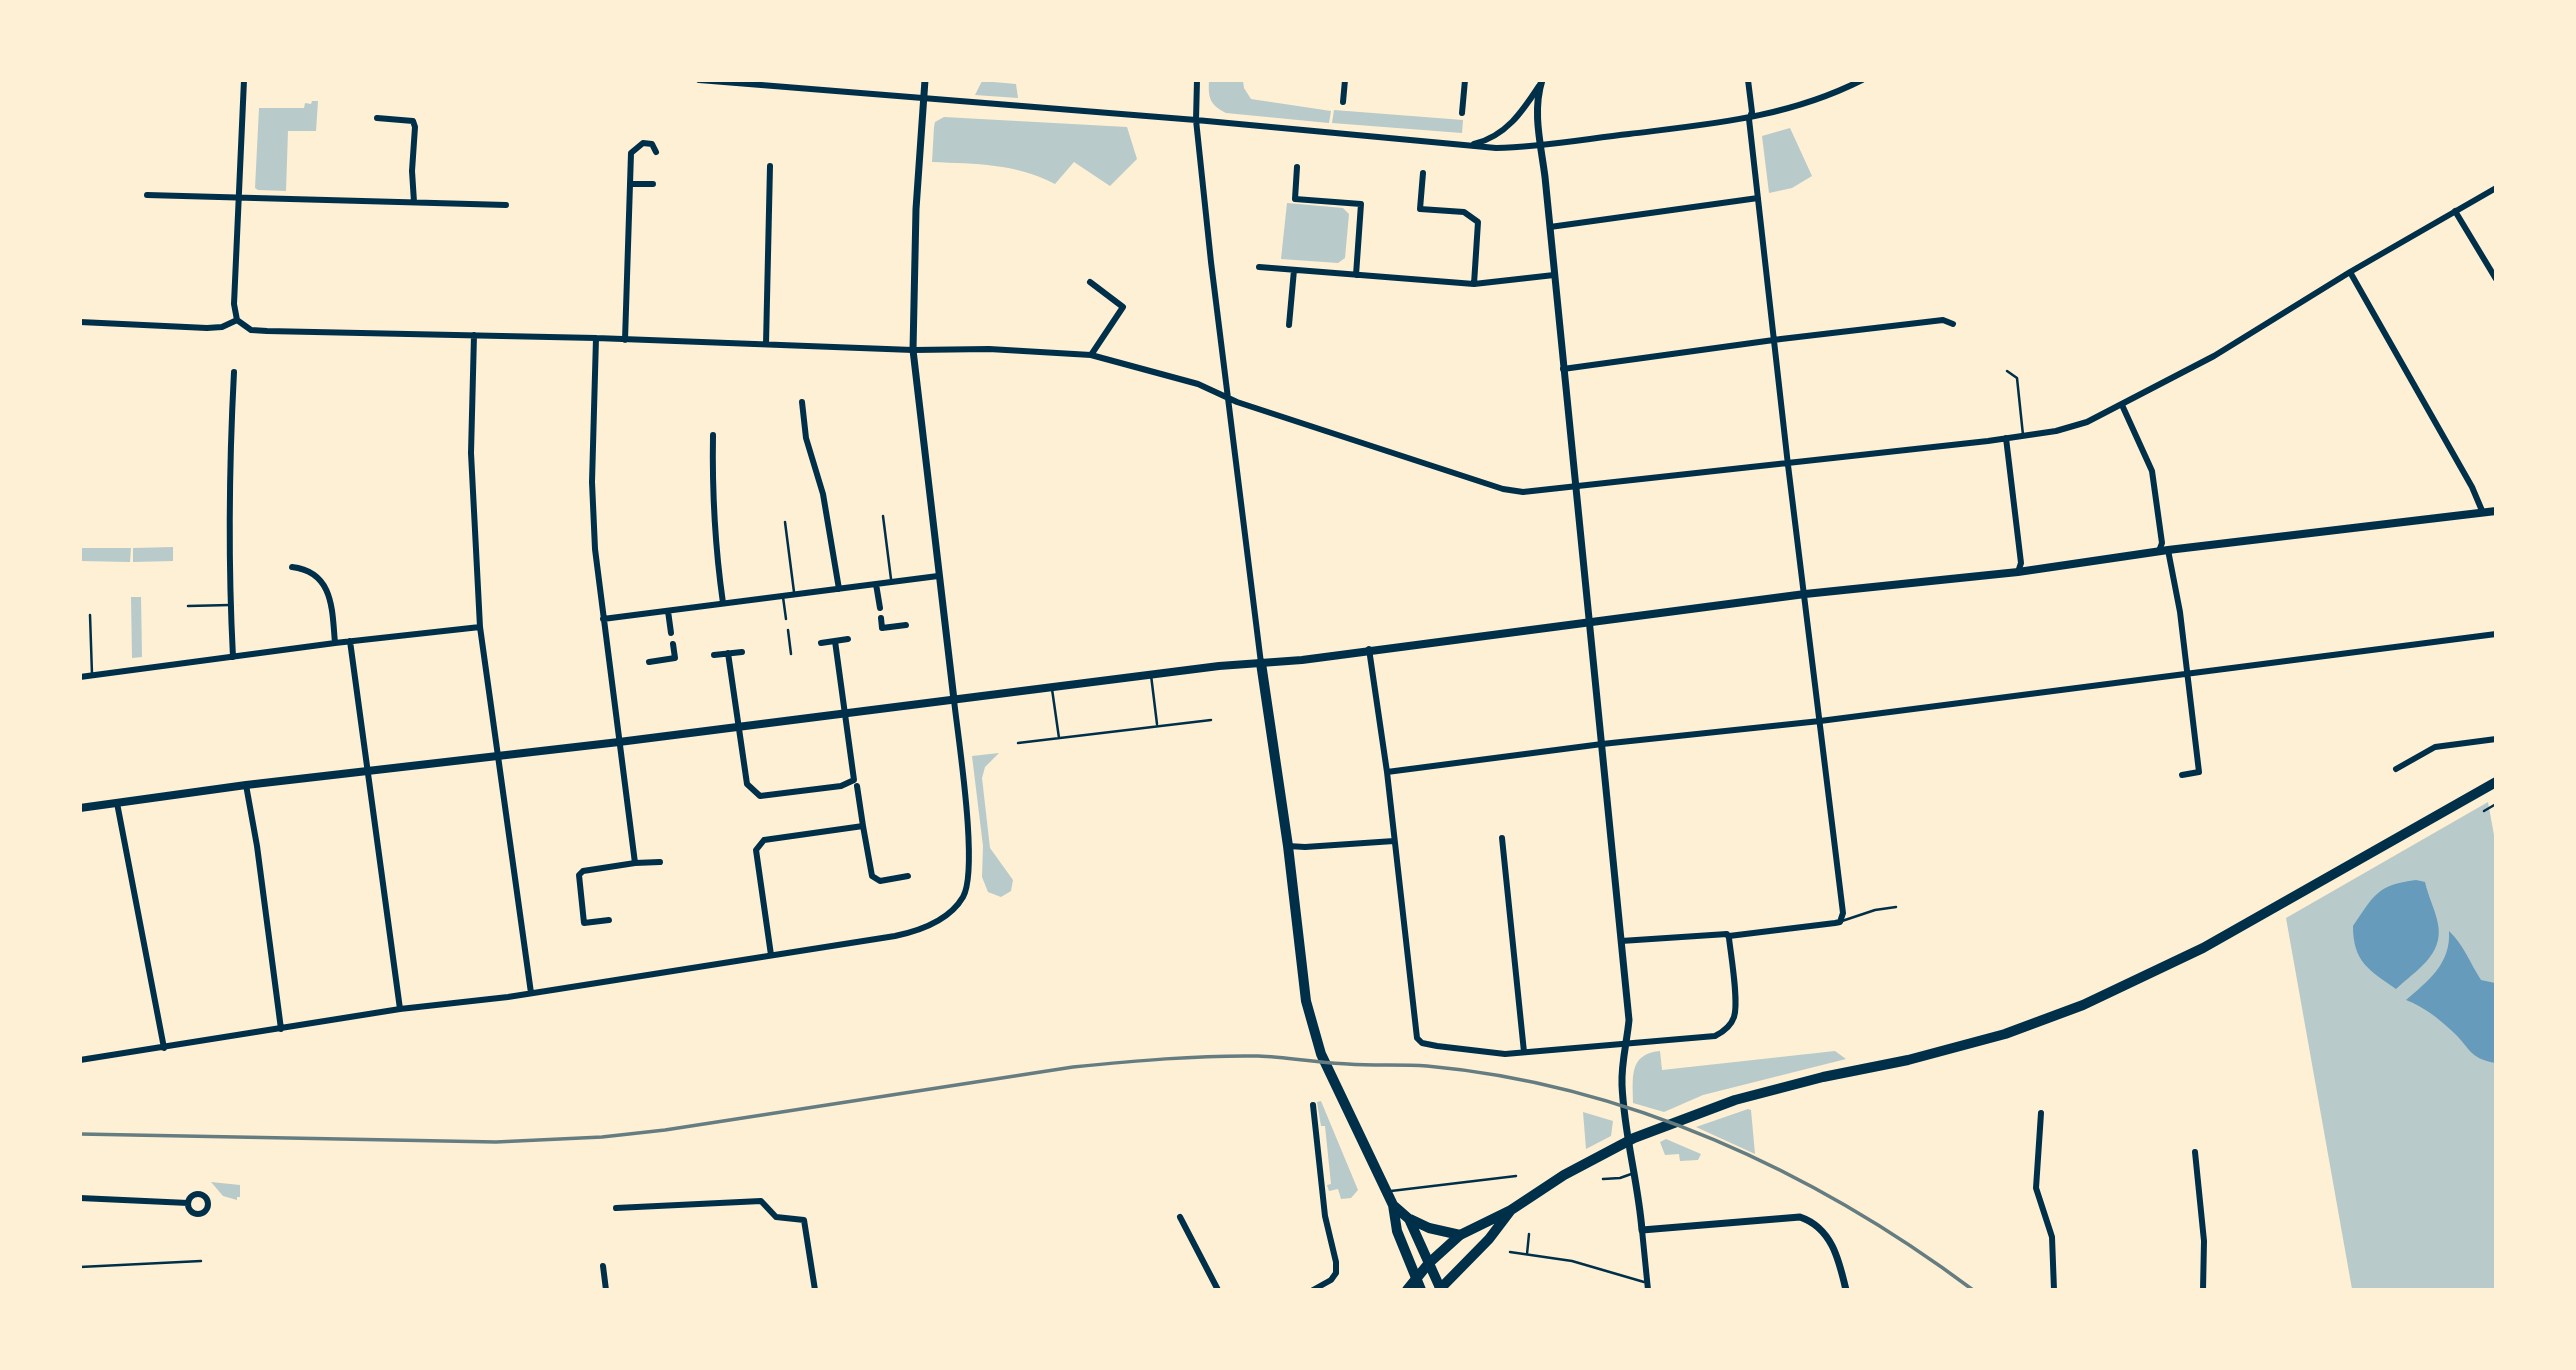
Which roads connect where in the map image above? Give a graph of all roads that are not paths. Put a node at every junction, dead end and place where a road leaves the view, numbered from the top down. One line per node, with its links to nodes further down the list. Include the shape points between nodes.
1 (244, 80): 26 (street)
2 (699, 80): 10 (street)
3 (925, 80): 10 (street)
4 (1197, 80): 14 (street)
5 (1465, 80): 12 (street)
6 (1748, 80): 15 (street)
7 (1862, 80): 15 (street, via 1820,100)
8 (1344, 81): 11 (street)
9 (1542, 81): 16 (street, via 1508,126 1482,142); 17 (street, via 1537,105)
10 (924, 99): 14 (street); 49 (street)
11 (1343, 102)
12 (1462, 113)
13 (377, 118): 28 (street, via 413,121)
14 (1196, 120): 16 (street); 54 (street)
15 (1749, 120): 17 (street); 27 (street)
16 (1465, 145): 17 (street)
17 (1541, 145): 31 (street)
18 (656, 152): 22 (street, via 648,143 635,148)
19 (770, 166): 48 (street)
20 (1297, 167): 35 (street, via 1295,200 1361,204)
21 (1423, 173): 39 (street, via 1420,208 1464,212 1479,222)
22 (630, 184): 23 (street); 46 (street)
23 (653, 184)
24 (2496, 188): 30 (street)
25 (146, 195): 26 (street)
26 (240, 198): 28 (street); 40 (street)
27 (1758, 198): 31 (street); 47 (street)
28 (414, 202): 29 (street)
29 (506, 205)
30 (2455, 211): 34 (street); 37 (street)
31 (1550, 228): 36 (street)
32 (1258, 267): 33 (street)
33 (1294, 270): 35 (street); 43 (street)
34 (2350, 272): 56 (street); 63 (street)
35 (1356, 275): 39 (street)
36 (1553, 275): 39 (street); 51 (street)
37 (2496, 279)
38 (1090, 282): 50 (street, via 1123,307)
39 (1474, 285)
40 (237, 320): 41 (street, via 207,328); 44 (street, via 251,330)
41 (80, 322)
42 (1953, 324): 47 (street, via 1943,320)
43 (1289, 326)
44 (474, 335): 45 (street); 87 (street, via 471,453)
45 (596, 338): 46 (street); 83 (street, via 592,482)
46 (625, 340): 48 (street)
47 (1774, 340): 51 (street); 60 (street)
48 (766, 344): 49 (street)
49 (913, 349): 50 (street); 69 (street)
50 (1091, 355): 54 (street, via 1198,384)
51 (1563, 369): 61 (street)
52 (2007, 371): 58 (lane, via 2017,378)
53 (234, 372): 77 (street)
54 (1228, 398): 61 (street, via 1512,491); 106 (street)
55 (802, 402): 72 (street)
56 (2122, 405): 58 (street, via 2087,422); 66 (street, via 2155,481)
57 (713, 435): 76 (street, via 712,488)
58 (2023, 436): 59 (street)
59 (2006, 438): 60 (street); 68 (street, via 2021,563)
60 (1788, 462): 61 (street); 73 (street)
61 (1574, 487): 85 (street)
62 (2496, 511): 63 (main road)
63 (2483, 513): 66 (main road)
64 (883, 516): 70 (lane)
65 (785, 522): 74 (lane)
66 (2164, 551): 68 (main road); 107 (street, via 2180,612)
67 (292, 567): 94 (street, via 312,573 325,586 332,603)
68 (2018, 572): 73 (main road)
69 (939, 576): 70 (street); 112 (street)
70 (891, 582): 71 (street)
71 (876, 584): 72 (street); 79 (street)
72 (839, 589): 74 (street)
73 (1805, 594): 85 (main road); 115 (street)
74 (795, 595): 75 (street)
75 (783, 597): 76 (street); 84 (lane)
76 (723, 603): 80 (street)
77 (230, 605): 78 (lane); 102 (street)
78 (188, 606)
79 (880, 608)
80 (668, 611): 83 (street); 89 (street)
81 (90, 615): 109 (lane)
82 (881, 618): 86 (street, via 880,629)
83 (603, 619): 120 (street)
84 (786, 619)
85 (1587, 622): 97 (main road); 122 (street)
86 (906, 625)
87 (480, 627): 92 (street); 123 (street)
88 (788, 630): 100 (lane)
89 (671, 633)
90 (2496, 634): 107 (street)
91 (848, 639): 93 (street)
92 (350, 641): 94 (street); 125 (street)
93 (835, 641): 95 (street); 113 (street)
94 (335, 643): 102 (street)
95 (821, 643)
96 (673, 644): 104 (street)
97 (1369, 649): 106 (main road); 126 (street)
98 (742, 652): 99 (street)
99 (728, 653): 101 (street); 117 (street)
100 (791, 654)
101 (714, 655)
102 (233, 657): 109 (street)
103 (684, 657): 104 (street)
104 (675, 658): 105 (street)
105 (649, 662)
106 (1261, 663): 108 (main road); 138 (main road)
107 (2188, 674): 115 (street); 127 (street, via 2199,772)
108 (1151, 675): 111 (main road); 116 (lane)
109 (92, 676): 110 (street)
110 (80, 677)
111 (1052, 687): 112 (main road); 118 (lane)
112 (954, 700): 113 (main road); 147 (street, via 969,850 962,898 934,923 912,932)
113 (845, 714): 117 (main road); 117 (street, via 854,780 760,796 747,785)
114 (1211, 720): 116 (lane)
115 (1820, 721): 122 (street); 144 (street, via 1843,913)
116 (1157, 725): 118 (lane)
117 (739, 727): 120 (main road)
118 (1059, 738): 121 (lane)
119 (2496, 739): 124 (street, via 2435,747)
120 (619, 743): 123 (main road); 140 (street)
121 (1018, 743)
122 (1602, 744): 126 (street); 146 (street)
123 (498, 756): 125 (main road); 148 (street)
124 (2396, 769)
125 (368, 771): 129 (main road); 149 (street)
126 (1387, 772): 137 (street)
127 (2182, 775)
128 (2496, 782): 166 (main road, via 2203,948 2083,1005 2005,1034 1699,1112 1607,1152)
129 (246, 785): 131 (main road); 150 (street)
130 (857, 786): 135 (street)
131 (117, 803): 133 (main road); 152 (street)
132 (2496, 804): 134 (lane)
133 (80, 808)
134 (2484, 811)
135 (863, 826): 141 (street, via 872,876 880,881); 147 (street, via 773,838 758,845)
136 (1502, 838): 153 (street)
137 (1394, 841): 138 (street); 153 (street, via 1417,1038 1422,1043 1450,1047)
138 (1288, 846): 161 (main road, via 1306,1001 1321,1054)
139 (660, 862): 140 (street)
140 (635, 863): 143 (street, via 579,875 584,923)
141 (908, 876)
142 (1896, 907): 144 (lane)
143 (609, 920)
144 (1840, 922): 145 (street)
145 (1728, 935): 146 (street); 151 (street, via 1735,1015 1726,1029 1715,1037)
146 (1621, 941): 151 (street)
147 (771, 955): 148 (street)
148 (531, 993): 149 (street)
149 (400, 1009): 150 (street)
150 (281, 1029): 152 (street)
151 (1627, 1044): 153 (street); 158 (street, via 1622,1084)
152 (164, 1048): 154 (street)
153 (1524, 1052)
154 (80, 1060)
155 (1313, 1105): 184 (street, via 1325,1216 1336,1262 1331,1280)
156 (2041, 1113): 188 (street, via 2036,1188 2052,1237)
157 (2195, 1152): 189 (street, via 2204,1241)
158 (1634, 1173): 160 (lane); 169 (street)
159 (1516, 1176): 161 (lane)
160 (1603, 1179)
161 (1387, 1192): 164 (main road)
162 (80, 1198): 163 (street)
163 (188, 1203)
164 (1393, 1205): 168 (main road); 178 (main road, via 1397,1231)
165 (616, 1208): 182 (street, via 761,1201 776,1217 804,1220)
166 (1511, 1210): 171 (main road); 180 (main road)
167 (1180, 1217): 183 (street)
168 (1409, 1219): 171 (main road); 175 (main road)
169 (1642, 1230): 179 (street); 187 (street, via 1800,1217 1815,1224 1830,1241)
170 (1529, 1234): 173 (lane)
171 (1460, 1235): 175 (main road)
172 (1510, 1252): 173 (lane)
173 (1527, 1254): 179 (lane, via 1573,1261)
174 (201, 1261): 177 (lane)
175 (1429, 1263): 178 (main road); 180 (main road)
176 (603, 1266): 181 (street)
177 (80, 1267)
178 (1416, 1278): 185 (main road); 186 (main road)
179 (1648, 1287)
180 (1440, 1289)
181 (606, 1290)
182 (815, 1290)
183 (1218, 1290)
184 (1313, 1290)
185 (1407, 1290)
186 (1421, 1290)
187 (1846, 1290)
188 (2054, 1290)
189 (2203, 1290)

